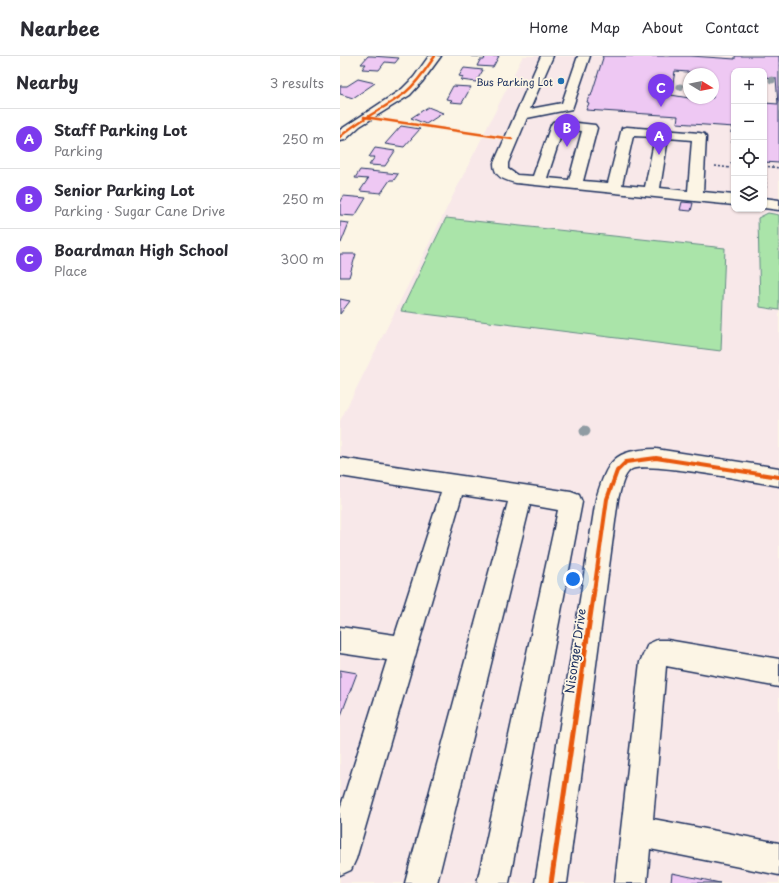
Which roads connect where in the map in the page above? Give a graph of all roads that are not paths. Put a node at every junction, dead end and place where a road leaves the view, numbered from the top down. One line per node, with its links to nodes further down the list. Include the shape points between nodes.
1 (435, 56): 5 (street, via 407,91)
2 (547, 56): 4 (street)
3 (584, 56): 4 (street, via 567,106)
4 (522, 115): 8 (street, via 501,162 501,171 509,177)
5 (346, 123): 7 (street)
6 (662, 134): 10 (street, via 627,131); 11 (street); 12 (street, via 699,137)
7 (340, 137)
8 (539, 181): 9 (street); 9 (street, via 558,125 590,128)
9 (575, 185): 10 (street)
10 (614, 189): 11 (street)
11 (652, 192): 12 (street)
12 (695, 196): 13 (street)
13 (731, 200)
14 (340, 467): 16 (street)
15 (779, 477): 26 (street, Nisonger Drive, via 656,458 626,460 617,471 607,499)
16 (454, 484): 17 (street); 19 (street)
17 (521, 494): 24 (street); 25 (street, via 571,502)
18 (340, 640): 19 (street)
19 (404, 650): 22 (street)
20 (779, 673): 21 (street, via 657,653 653,662)
21 (636, 831): 23 (street); 27 (street)
22 (340, 858)
23 (779, 859)
24 (420, 883)
25 (493, 883)
26 (551, 883)
27 (631, 883)

